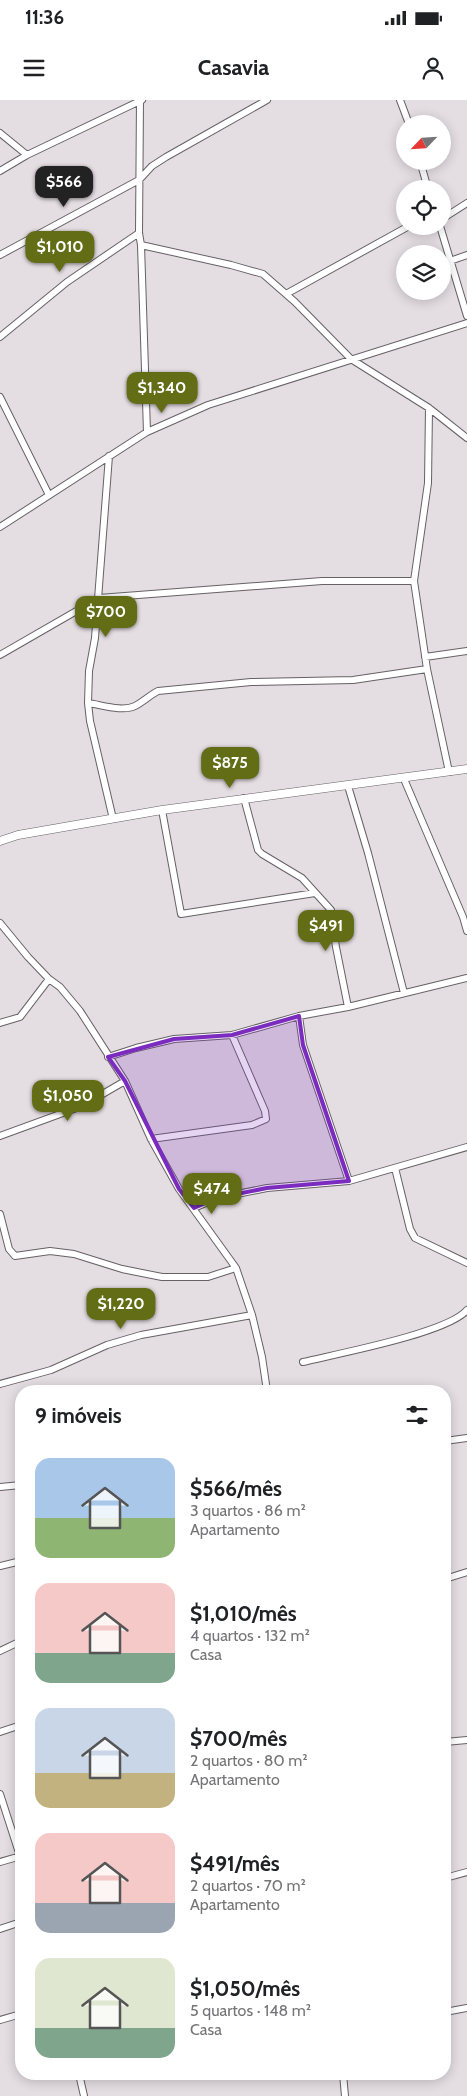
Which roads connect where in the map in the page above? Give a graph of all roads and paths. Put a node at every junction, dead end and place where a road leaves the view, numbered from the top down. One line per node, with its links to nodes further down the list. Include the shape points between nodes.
1 (141, 100): 6 (street); 8 (street)
2 (267, 100): 8 (street, via 166,157)
3 (400, 100): 4 (street)
4 (406, 115)
5 (0, 133): 6 (street)
6 (27, 155): 7 (street)
7 (0, 171)
8 (139, 180): 11 (street); 14 (street)
9 (467, 203): 10 (street)
10 (451, 213)
11 (139, 233): 13 (street); 21 (street, via 66,282)
12 (396, 233): 18 (street)
13 (141, 245): 18 (street, via 262,274); 25 (street)
14 (0, 255)
15 (467, 255): 16 (street)
16 (451, 260)
17 (451, 263): 19 (street)
18 (286, 294): 22 (street)
19 (467, 316)
20 (467, 323): 22 (street)
21 (0, 337)
22 (351, 358): 24 (street); 25 (street, via 208,405)
23 (0, 397): 28 (street)
24 (429, 408): 26 (street); 30 (street, via 428,483)
25 (147, 432): 27 (street)
26 (467, 438)
27 (109, 456): 28 (street); 31 (street)
28 (49, 495): 29 (street)
29 (0, 527)
30 (414, 582): 31 (street, via 322,581); 34 (street)
31 (99, 598): 33 (street); 36 (street)
32 (467, 651): 34 (street)
33 (0, 655)
34 (425, 657): 35 (street)
35 (427, 669): 36 (street, via 353,680 251,682 158,691 132,707); 38 (street)
36 (88, 704): 43 (street)
37 (467, 769): 38 (street)
38 (449, 772): 39 (street)
39 (404, 779): 40 (street); 47 (street)
40 (348, 786): 41 (street); 50 (street)
41 (244, 798): 42 (street); 45 (street, via 258,850 302,878)
42 (162, 810): 43 (street); 45 (street, via 182,914)
43 (114, 819): 44 (street)
44 (0, 841)
45 (316, 893): 51 (street, via 331,910)
46 (0, 923): 49 (street)
47 (467, 931)
48 (467, 978): 50 (street)
49 (49, 979): 53 (street, via 20,1017); 55 (street, via 80,1011)
50 (404, 993): 51 (street)
51 (348, 1007): 52 (street)
52 (298, 1016): 54 (street); 61 (street, via 303,1045)
53 (0, 1023)
54 (232, 1035): 55 (street, via 174,1039); 58 (street, via 266,1119 252,1125)
55 (108, 1057): 56 (street)
56 (124, 1081): 57 (street, via 82,1106); 58 (street)
57 (0, 1136)
58 (151, 1139): 62 (street, via 179,1189)
59 (467, 1148): 60 (street)
60 (394, 1168): 61 (street); 64 (street, via 415,1238)
61 (349, 1181): 62 (street, via 267,1188 217,1198)
62 (194, 1208): 65 (street)
63 (0, 1214): 65 (street, via 9,1249 15,1256 50,1251 74,1254 122,1269 162,1276 208,1277)
64 (467, 1263)
65 (236, 1268): 67 (street)
66 (467, 1310): 68 (street, via 462,1317 445,1324 370,1347)
67 (252, 1314): 69 (street, via 141,1335 107,1345 51,1370); 70 (street)
68 (303, 1362)
69 (0, 1384)
70 (266, 1385)
71 (467, 1438): 72 (street)
72 (451, 1440)
73 (15, 1486): 74 (street)
74 (0, 1487)
75 (15, 1562): 76 (street)
76 (0, 1566)
77 (467, 1572): 78 (street)
78 (451, 1577)
79 (15, 1644): 80 (street)
80 (0, 1651)
81 (15, 1727): 82 (street)
82 (0, 1732)
83 (467, 1740): 84 (street)
84 (451, 1741)
85 (0, 1794): 86 (street)
86 (15, 1839)
87 (15, 1858): 88 (street)
88 (0, 1862)
89 (467, 1872): 90 (street)
90 (451, 1876)
91 (15, 1924): 92 (street)
92 (0, 1929)
93 (467, 2008): 94 (street)
94 (451, 2011)
95 (15, 2016): 96 (street)
96 (0, 2020)
97 (80, 2080): 99 (street)
98 (344, 2080): 100 (street)
99 (84, 2096)
100 (345, 2096)

